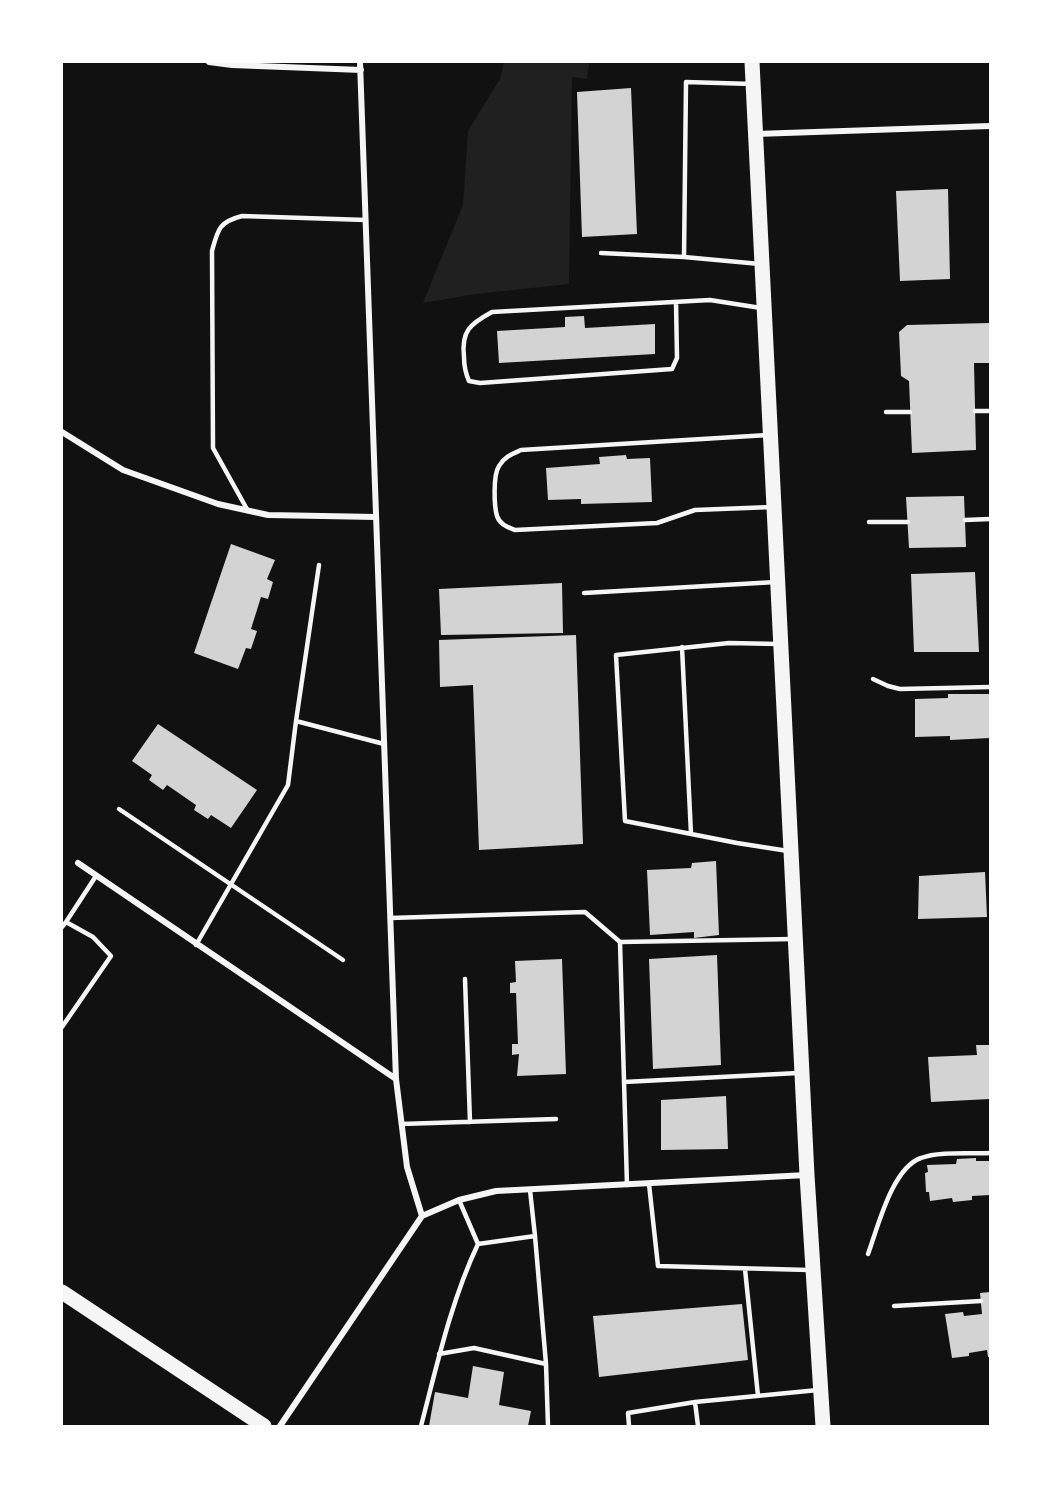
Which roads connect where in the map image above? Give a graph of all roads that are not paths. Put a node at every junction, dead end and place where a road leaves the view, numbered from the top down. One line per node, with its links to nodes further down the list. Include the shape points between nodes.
1 (210, 62): 4 (street)
2 (360, 62): 4 (street)
3 (752, 62): 5 (main road)
4 (361, 70): 8 (street)
5 (753, 84): 7 (main road); 10 (lane, via 686,82)
6 (990, 126): 7 (street)
7 (755, 134): 11 (main road)
8 (366, 220): 21 (lane, via 242,216 226,220 219,230 212,251 213,448); 22 (street)
9 (601, 253): 10 (lane)
10 (684, 257): 11 (lane)
11 (762, 264): 13 (main road)
12 (676, 302): 12 (lane, via 492,312 467,330 462,342 465,371 469,381 480,383 672,369 677,358); 13 (lane, via 710,300)
13 (764, 308): 19 (main road)
14 (975, 411): 15 (lane)
15 (990, 411)
16 (886, 412): 17 (lane)
17 (910, 412)
18 (62, 432): 21 (street, via 123,470)
19 (770, 435): 20 (main road); 20 (lane, via 522,450 507,456 494,475 497,517 515,530 657,523 695,510)
20 (774, 507): 28 (main road)
21 (248, 511): 22 (street, via 268,515)
22 (376, 517): 35 (street)
23 (990, 519): 24 (lane)
24 (965, 520)
25 (869, 522): 26 (lane)
26 (908, 522)
27 (319, 565): 34 (lane)
28 (778, 582): 29 (lane); 30 (main road)
29 (584, 593)
30 (781, 644): 31 (lane); 38 (main road)
31 (682, 647): 37 (lane); 37 (lane, via 616,655 625,821)
32 (873, 679): 33 (lane, via 900,689)
33 (990, 687)
34 (296, 722): 35 (lane); 41 (lane, via 288,785)
35 (384, 744): 42 (street)
36 (119, 809): 41 (lane)
37 (691, 834): 38 (lane)
38 (791, 851): 45 (main road)
39 (78, 863): 40 (street)
40 (96, 876): 43 (lane); 47 (street)
41 (230, 884): 47 (lane); 48 (lane)
42 (390, 918): 46 (lane, via 585,912); 52 (street)
43 (66, 922): 44 (lane); 50 (lane, via 93,938 111,956)
44 (62, 927)
45 (796, 939): 46 (lane); 51 (main road)
46 (620, 942): 53 (lane)
47 (196, 945): 52 (street)
48 (343, 960)
49 (465, 979): 55 (lane)
50 (62, 1027)
51 (802, 1073): 53 (lane); 58 (main road)
52 (396, 1079): 56 (street)
53 (624, 1082): 60 (lane)
54 (556, 1119): 55 (lane)
55 (470, 1122): 56 (lane)
56 (401, 1124): 63 (street, via 407,1167)
57 (990, 1153): 66 (lane, via 920,1158 907,1167 893,1188)
58 (807, 1175): 59 (street); 68 (main road)
59 (649, 1184): 60 (street); 67 (lane, via 658,1266)
60 (627, 1185): 61 (street)
61 (530, 1190): 62 (street, via 495,1191); 64 (lane)
62 (459, 1200): 63 (street); 65 (lane)
63 (422, 1216): 78 (street)
64 (535, 1236): 65 (lane); 73 (lane)
65 (478, 1244): 72 (lane)
66 (868, 1254)
67 (745, 1269): 68 (lane); 75 (lane)
68 (813, 1270): 74 (main road)
69 (62, 1292): 77 (main road)
70 (981, 1300): 71 (lane)
71 (894, 1306)
72 (440, 1354): 73 (lane, via 474,1348); 79 (lane)
73 (546, 1364): 80 (lane)
74 (821, 1390): 75 (lane); 83 (main road)
75 (758, 1396): 76 (lane)
76 (695, 1402): 81 (lane, via 628,1413); 82 (lane)
77 (264, 1426)
78 (280, 1426)
79 (421, 1426)
80 (548, 1426)
81 (629, 1426)
82 (698, 1426)
83 (824, 1426)

